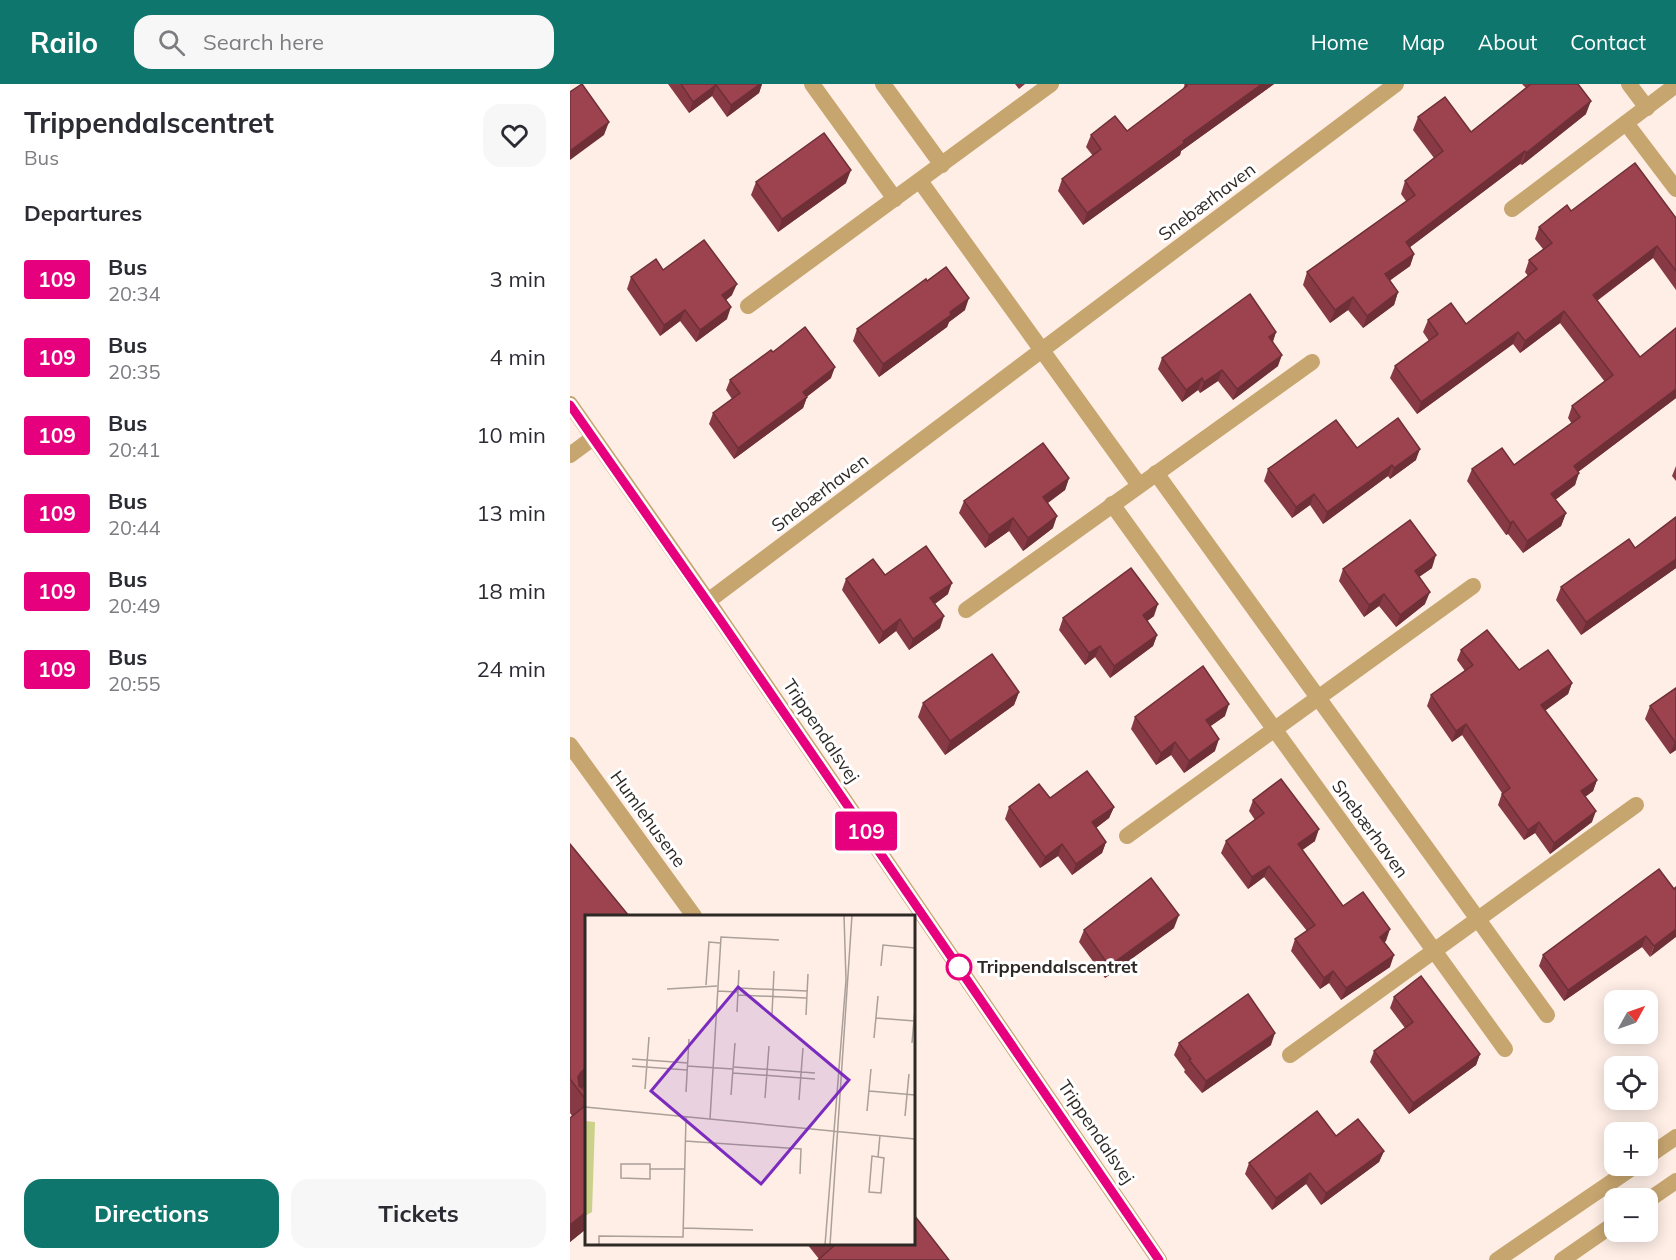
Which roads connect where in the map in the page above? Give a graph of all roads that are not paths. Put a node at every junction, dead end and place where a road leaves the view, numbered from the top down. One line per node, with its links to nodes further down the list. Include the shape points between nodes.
1 (812, 84): 12 (street)
2 (883, 84): 9 (street)
3 (1051, 84): 9 (street)
4 (1396, 84): 15 (street, Snebærhaven)
5 (1629, 84): 7 (street)
6 (1675, 88): 7 (street)
7 (1647, 108): 8 (street)
8 (1626, 123): 11 (street); 13 (street)
9 (942, 165): 10 (street)
10 (920, 181): 12 (street); 15 (street)
11 (1676, 189)
12 (895, 199): 14 (street)
13 (1512, 209)
14 (748, 306)
15 (1042, 351): 21 (street); 24 (street, Snebærhaven)
16 (1312, 362): 20 (street)
17 (570, 405): 18 (street, Trippendalsvej)
18 (593, 438): 19 (street); 24 (street, Trippendalsvej)
19 (570, 455)
20 (1156, 473): 21 (street); 26 (street, Snebærhaven)
21 (1139, 485): 22 (street)
22 (1112, 504): 25 (street); 27 (street, Snebærhaven)
23 (1473, 586): 26 (street)
24 (708, 601): 43 (street, Trippendalsvej)
25 (966, 610)
26 (1319, 698): 27 (street); 32 (street, Snebærhaven)
27 (1275, 730): 30 (street); 33 (street, Snebærhaven)
28 (570, 745): 31 (street, Humlehusene)
29 (1636, 805): 32 (street)
30 (1127, 836)
31 (693, 915)
32 (1478, 919): 33 (street); 34 (street, Snebærhaven)
33 (1434, 951): 35 (street, Snebærhaven); 36 (street)
34 (1547, 1015)
35 (1505, 1049)
36 (1290, 1055)
37 (1676, 1137): 38 (street)
38 (1658, 1149)
39 (1620, 1176): 44 (street)
40 (1676, 1181): 41 (street)
41 (1658, 1193)
42 (1604, 1231): 45 (street)
43 (1159, 1260)
44 (1497, 1260)
45 (1562, 1260)

